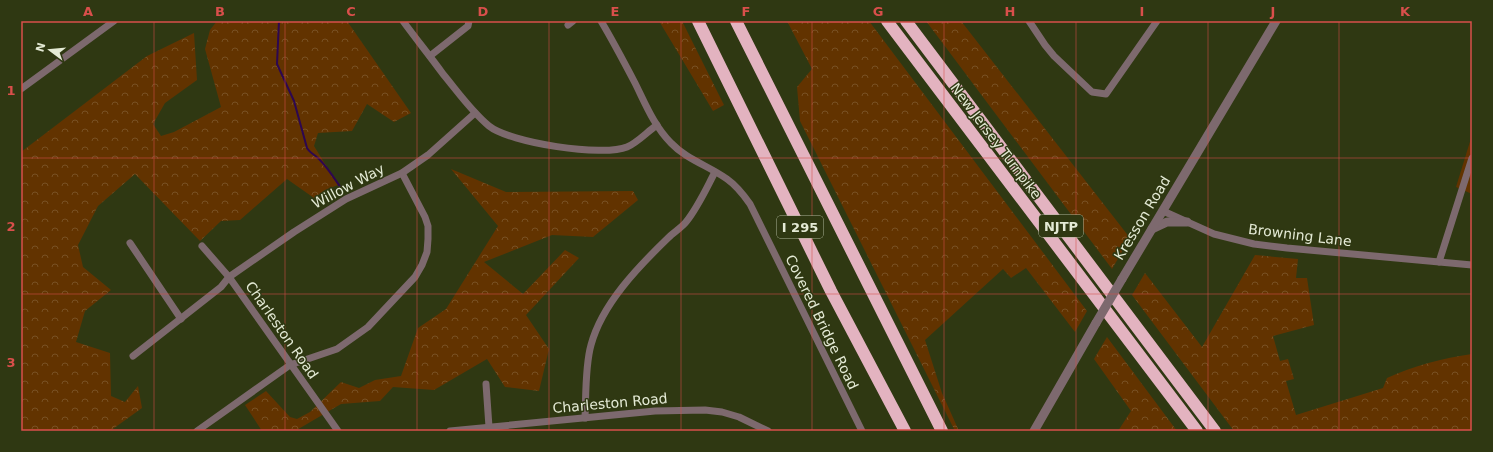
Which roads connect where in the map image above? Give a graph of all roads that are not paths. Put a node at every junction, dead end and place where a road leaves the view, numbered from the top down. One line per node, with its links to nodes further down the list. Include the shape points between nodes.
1 (114, 21): 13 (street)
2 (403, 21): 12 (street)
3 (469, 21): 12 (street, via 468,26)
4 (601, 21): 15 (street, Covered Bridge Road)
5 (698, 21): 39 (highway, I 295, via 831,291)
6 (736, 21): 40 (highway, I 295)
7 (887, 21): 42 (highway, New Jersey Turnpike / NJTP)
8 (906, 21): 43 (highway, New Jersey Turnpike / NJTP)
9 (1029, 21): 10 (street, via 1045,45 1092,92 1106,94)
10 (1157, 21)
11 (1276, 21): 19 (street, Kresson Road)
12 (430, 56): 14 (street)
13 (21, 89)
14 (475, 113): 15 (street, via 501,133 577,150 611,151 628,146); 17 (street, Willow Way, via 428,155)
15 (657, 125): 18 (street, Covered Bridge Road, via 672,145)
16 (1472, 158): 24 (street)
17 (402, 172): 26 (street, Willow Way, via 346,199); 29 (street, via 426,217 428,226 427,252 422,265 415,277 368,327 337,349)
18 (715, 172): 31 (street, via 685,224 631,276 597,328 590,346); 38 (street, Covered Bridge Road, via 736,187 750,204)
19 (1163, 211): 20 (street, Browning Lane); 21 (street, Kresson Road)
20 (1187, 222): 21 (street, via 1167,222); 24 (street, Browning Lane, via 1214,234 1254,244)
21 (1152, 229): 41 (street, Kresson Road, bridge)
22 (130, 243): 27 (street)
23 (202, 246): 26 (street, Charleston Road)
24 (1439, 262): 25 (street, Browning Lane)
25 (1472, 265)
26 (229, 277): 27 (street, Willow Way, via 221,287); 29 (street, Charleston Road)
27 (181, 319): 28 (street, Willow Way)
28 (133, 356)
29 (290, 365): 34 (street); 35 (street, Charleston Road)
30 (486, 384): 32 (street)
31 (585, 418): 33 (street, Charleston Road); 37 (street, Charleston Road, via 704,410 739,417)
32 (490, 427): 33 (street, Charleston Road); 36 (street, Charleston Road)
33 (529, 427)
34 (197, 431)
35 (338, 431)
36 (450, 431)
37 (768, 431)
38 (862, 431)
39 (905, 431)
40 (942, 431)
41 (1034, 431)
42 (1197, 431)
43 (1215, 431)

